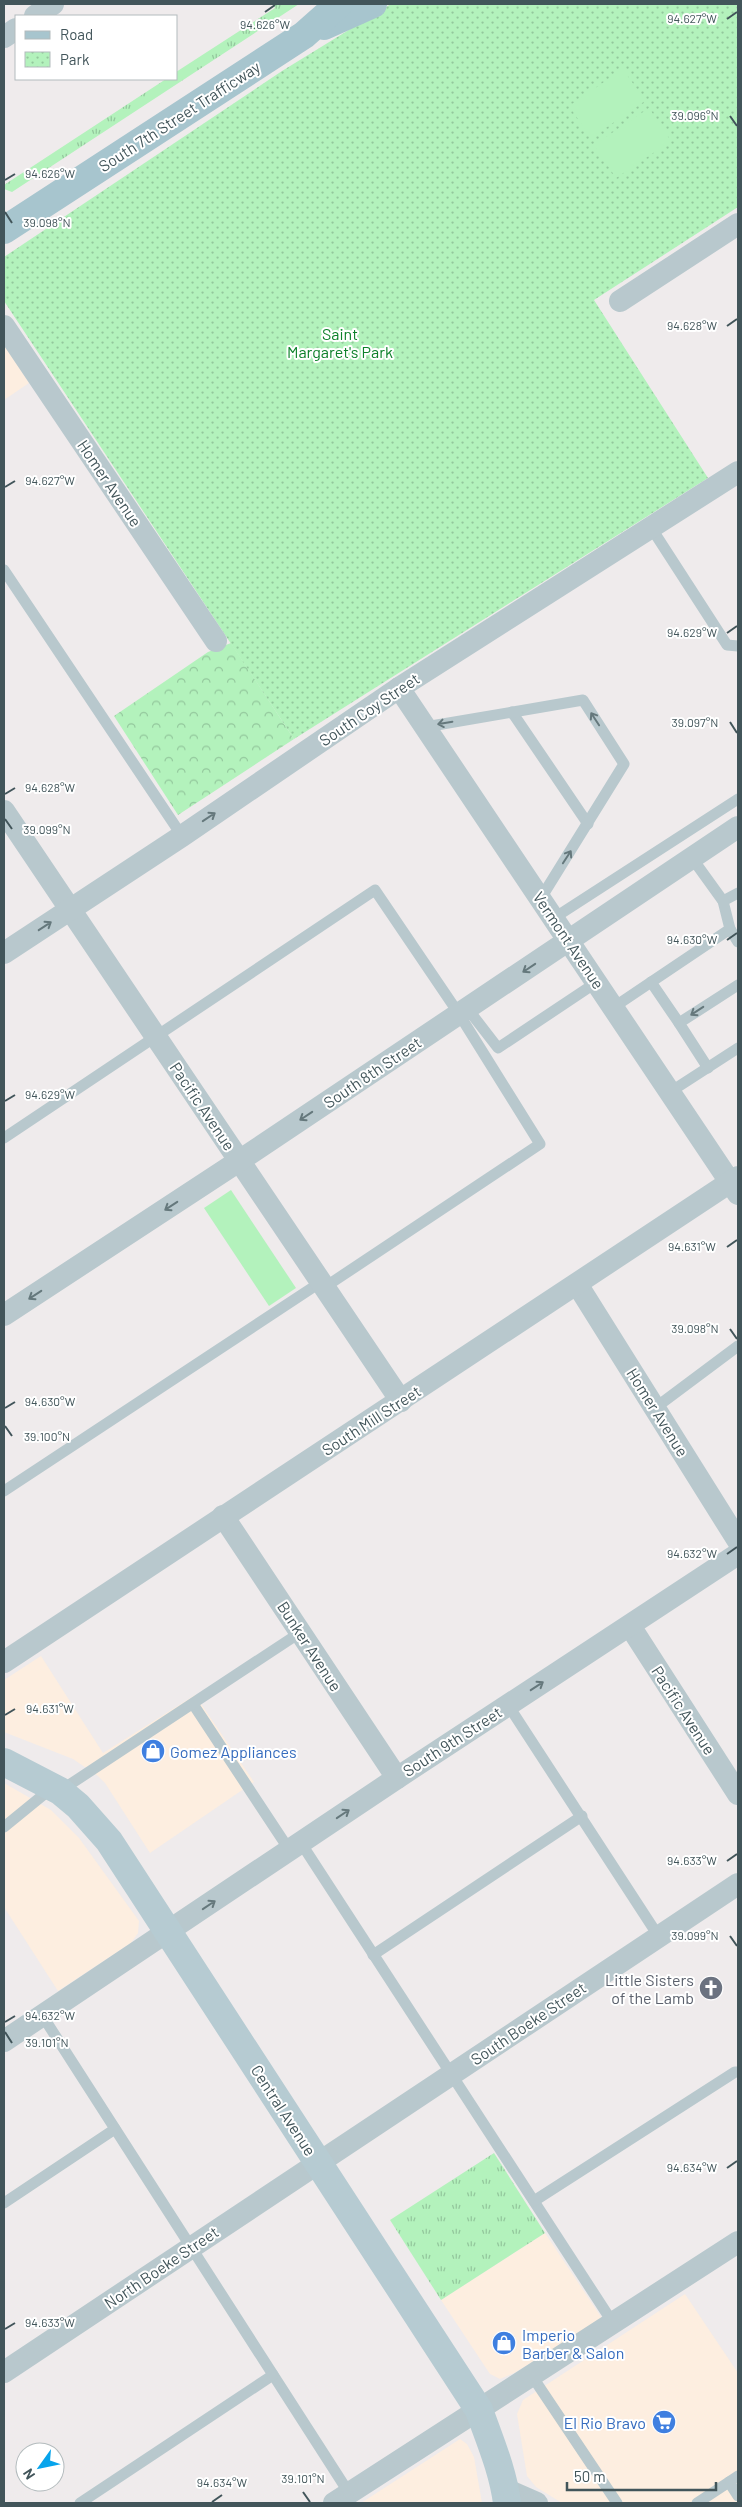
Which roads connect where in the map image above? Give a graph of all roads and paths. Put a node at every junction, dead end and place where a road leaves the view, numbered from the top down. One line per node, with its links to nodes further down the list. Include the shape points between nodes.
1 (53, 4): 4 (street)
2 (340, 4): 6 (main road, South 7th Street Trafficway)
3 (373, 4): 6 (main road, South 7th Street Trafficway)
4 (36, 15)
5 (15, 30): 7 (street)
6 (304, 35): 9 (main road, South 7th Street Trafficway)
7 (4, 37)
8 (738, 224): 10 (street)
9 (4, 230)
10 (620, 301)
11 (4, 326): 15 (street, Homer Avenue)
12 (738, 472): 13 (street, South Coy Street)
13 (652, 529): 16 (lane, via 727,645); 17 (street, South Coy Street)
14 (4, 570): 24 (lane)
15 (216, 641)
16 (738, 646)
17 (399, 688): 19 (street, Vermont Avenue); 24 (street, South Coy Street, one-way to 17)
18 (512, 712): 19 (lane, one-way to 19); 22 (lane); 22 (lane, one-way to 18, via 624,764 583,700)
19 (425, 727): 27 (street, Vermont Avenue)
20 (738, 799): 30 (lane)
21 (4, 811): 29 (street, Pacific Avenue)
22 (588, 824): 27 (lane, one-way to 22)
23 (738, 827): 25 (street, South 8th Street)
24 (182, 836): 29 (street, South Coy Street)
25 (692, 858): 28 (lane); 32 (street, South 8th Street)
26 (738, 893): 28 (lane)
27 (541, 898): 30 (street, Vermont Avenue)
28 (724, 901): 31 (lane)
29 (71, 909): 34 (street, South Coy Street, one-way to 29); 41 (street, Pacific Avenue)
30 (554, 918): 32 (street, Vermont Avenue)
31 (730, 929): 33 (lane); 36 (lane)
32 (569, 941): 35 (street, Vermont Avenue); 39 (street, South 8th Street, one-way to 39)
33 (738, 942)
34 (4, 953)
35 (597, 982): 38 (street, Vermont Avenue); 39 (lane, via 498,1048)
36 (651, 982): 38 (lane); 40 (lane)
37 (738, 985): 40 (lane, one-way to 40)
38 (614, 1007): 44 (street, Vermont Avenue)
39 (463, 1011): 41 (lane, via 375,890); 46 (street, South 8th Street, one-way to 46); 48 (lane, via 540,1144)
40 (679, 1023): 43 (lane)
41 (157, 1037): 45 (lane); 46 (street, Pacific Avenue)
42 (738, 1048): 43 (lane)
43 (708, 1068): 44 (lane)
44 (670, 1092): 47 (street, Vermont Avenue)
45 (4, 1138)
46 (240, 1161): 48 (street, Pacific Avenue); 50 (street, South 8th Street, one-way to 50)
47 (736, 1185): 49 (street, South Mill Street)
48 (323, 1284): 52 (street, Pacific Avenue); 54 (lane)
49 (577, 1284): 52 (street, South Mill Street); 53 (street, Homer Avenue)
50 (4, 1315)
51 (738, 1346): 53 (lane)
52 (401, 1401): 55 (street, South Mill Street)
53 (655, 1408): 56 (street, Homer Avenue)
54 (4, 1491)
55 (224, 1516): 59 (street, Bunker Avenue); 60 (street, South Mill Street)
56 (738, 1541)
57 (738, 1554): 58 (street, South 9th Street)
58 (630, 1626): 62 (street, South 9th Street, one-way to 58); 66 (street, Pacific Avenue)
59 (301, 1632): 61 (lane); 64 (street, Bunker Avenue)
60 (4, 1662)
61 (193, 1704): 65 (lane); 69 (lane)
62 (508, 1705): 64 (street, South 9th Street); 67 (lane)
63 (4, 1762): 65 (main road, Central Avenue)
64 (397, 1778): 69 (street, South 9th Street, one-way to 64)
65 (57, 1788): 68 (lane); 71 (main road, Central Avenue, via 109,1841)
66 (738, 1794)
67 (582, 1816): 72 (lane); 73 (lane)
68 (4, 1827)
69 (296, 1847): 71 (street, South 9th Street, one-way to 69); 73 (lane)
70 (738, 1884): 72 (street, South Boeke Street)
71 (169, 1932): 74 (street, South 9th Street); 79 (main road, Central Avenue)
72 (659, 1937): 77 (street, South Boeke Street)
73 (373, 1955): 77 (lane)
74 (42, 2015): 75 (street, South 9th Street); 78 (lane)
75 (4, 2041)
76 (738, 2072): 80 (lane)
77 (451, 2075): 79 (street, South Boeke Street); 80 (lane)
78 (115, 2129): 81 (lane); 83 (lane)
79 (318, 2162): 83 (street, North Boeke Street); 88 (main road, Central Avenue)
80 (534, 2201): 84 (lane)
81 (4, 2203)
82 (738, 2242): 84 (street)
83 (191, 2248): 85 (street, North Boeke Street); 86 (lane)
84 (613, 2323): 87 (street)
85 (4, 2372)
86 (273, 2375): 92 (lane); 93 (lane)
87 (532, 2376): 88 (street); 95 (lane)
88 (479, 2410): 90 (main road, Central Avenue); 92 (street)
89 (734, 2479): 91 (lane); 96 (lane)
90 (506, 2496): 94 (street)
91 (738, 2496)
92 (342, 2498)
93 (80, 2503)
94 (537, 2503)
95 (617, 2503)
96 (697, 2503)

